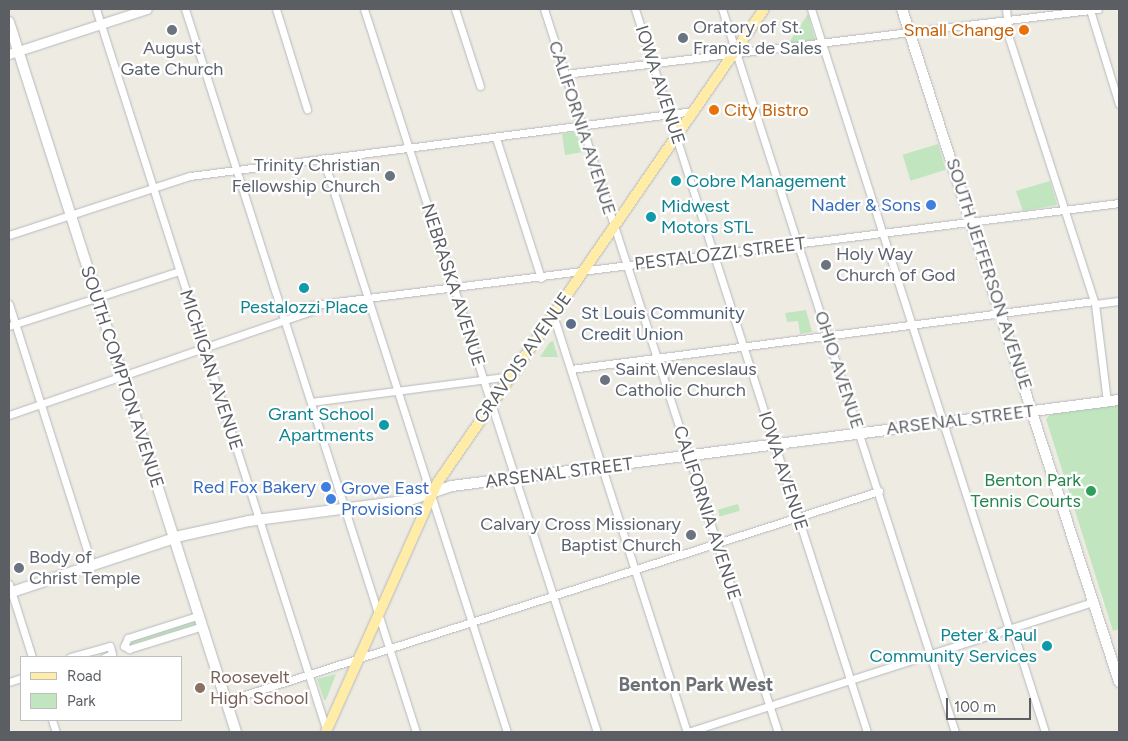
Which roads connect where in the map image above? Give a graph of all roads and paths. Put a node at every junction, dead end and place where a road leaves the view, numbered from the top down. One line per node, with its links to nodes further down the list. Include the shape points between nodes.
1 (96, 9): 18 (street, MICHIGAN AVENUE)
2 (147, 9): 18 (street)
3 (185, 9): 35 (street)
4 (276, 9): 27 (street)
5 (364, 9): 33 (street, NEBRASKA AVENUE)
6 (455, 9): 25 (street)
7 (544, 9): 24 (street, CALIFORNIA AVENUE)
8 (635, 9): 23 (street, IOWA AVENUE)
9 (722, 9): 22 (street, OHIO AVENUE)
10 (764, 9): 22 (main road, GRAVOIS AVENUE)
11 (811, 9): 20 (street)
12 (902, 9): 19 (main road, SOUTH JEFFERSON AVENUE)
13 (1006, 9): 16 (street)
14 (1098, 9): 15 (street)
15 (1090, 10): 16 (street); 26 (street)
16 (1007, 19): 19 (street); 38 (street)
17 (9, 22): 21 (main road, SOUTH COMPTON AVENUE)
18 (100, 24): 21 (street); 36 (street, MICHIGAN AVENUE)
19 (910, 32): 20 (street); 40 (main road, SOUTH JEFFERSON AVENUE)
20 (822, 44): 22 (street); 43 (street)
21 (13, 52): 39 (main road, SOUTH COMPTON AVENUE)
22 (735, 52): 23 (street); 28 (main road, GRAVOIS AVENUE); 44 (street, OHIO AVENUE)
23 (653, 65): 24 (street); 29 (street, IOWA AVENUE)
24 (565, 74): 30 (street, CALIFORNIA AVENUE)
25 (480, 86)
26 (1119, 104)
27 (307, 109)
28 (694, 111): 29 (street); 31 (main road, GRAVOIS AVENUE)
29 (669, 114): 30 (street); 31 (street, IOWA AVENUE)
30 (582, 126): 32 (street); 41 (street, CALIFORNIA AVENUE)
31 (676, 137): 41 (main road, GRAVOIS AVENUE); 45 (street, IOWA AVENUE)
32 (496, 138): 33 (street); 49 (street)
33 (408, 148): 34 (street); 50 (street, NEBRASKA AVENUE)
34 (323, 158): 35 (street); 52 (street)
35 (237, 170): 36 (street); 57 (street)
36 (152, 186): 39 (street); 47 (street, MICHIGAN AVENUE)
37 (1119, 203): 38 (street, PESTALOZZI STREET)
38 (1065, 210): 40 (street, PESTALOZZI STREET); 54 (street)
39 (70, 214): 42 (street); 51 (main road, SOUTH COMPTON AVENUE)
40 (973, 222): 43 (street, PESTALOZZI STREET); 58 (main road, SOUTH JEFFERSON AVENUE)
41 (614, 227): 46 (street, CALIFORNIA AVENUE); 48 (main road, GRAVOIS AVENUE)
42 (9, 234)
43 (883, 234): 44 (street, PESTALOZZI STREET); 61 (street)
44 (798, 244): 45 (street, PESTALOZZI STREET); 63 (street, OHIO AVENUE)
45 (714, 255): 46 (street, PESTALOZZI STREET); 64 (street, IOWA AVENUE)
46 (626, 266): 48 (street, PESTALOZZI STREET); 66 (street, CALIFORNIA AVENUE)
47 (179, 271): 51 (street); 65 (street, MICHIGAN AVENUE)
48 (582, 272): 49 (street, PESTALOZZI STREET); 59 (main road, GRAVOIS AVENUE)
49 (541, 278): 50 (street, PESTALOZZI STREET)
50 (454, 289): 52 (street, PESTALOZZI STREET); 70 (street, NEBRASKA AVENUE)
51 (97, 298): 62 (street); 69 (main road, SOUTH COMPTON AVENUE)
52 (369, 301): 56 (street, PESTALOZZI STREET); 71 (street)
53 (1119, 301): 54 (street)
54 (1095, 302): 58 (street); 74 (street)
55 (9, 304): 62 (street)
56 (322, 307): 57 (street, PESTALOZZI STREET); 60 (street, PESTALOZZI STREET)
57 (281, 309): 60 (street)
58 (1002, 313): 61 (street); 77 (main road, SOUTH JEFFERSON AVENUE)
59 (553, 315): 67 (street); 68 (main road, GRAVOIS AVENUE)
60 (285, 323): 65 (street, PESTALOZZI STREET); 73 (street)
61 (912, 324): 63 (street); 79 (street)
62 (12, 325): 76 (street)
63 (827, 336): 64 (street); 80 (street, OHIO AVENUE)
64 (744, 347): 66 (street); 81 (street, IOWA AVENUE)
65 (205, 350): 69 (street, PESTALOZZI STREET); 89 (street, MICHIGAN AVENUE)
66 (658, 358): 67 (street); 82 (street, CALIFORNIA AVENUE)
67 (570, 369): 83 (street)
68 (510, 376): 70 (street); 75 (main road, GRAVOIS AVENUE)
69 (122, 377): 76 (street, PESTALOZZI STREET); 90 (main road, SOUTH COMPTON AVENUE)
70 (484, 380): 71 (street); 75 (street, NEBRASKA AVENUE)
71 (398, 392): 73 (street); 86 (street)
72 (1119, 400): 74 (main road, ARSENAL STREET)
73 (311, 402): 87 (street)
74 (1107, 402): 77 (main road, ARSENAL STREET)
75 (492, 403): 84 (street, NEBRASKA AVENUE); 86 (main road, GRAVOIS AVENUE)
76 (41, 405): 78 (street, PESTALOZZI STREET); 92 (street)
77 (1033, 411): 79 (main road, ARSENAL STREET); 96 (main road, SOUTH JEFFERSON AVENUE)
78 (9, 415)
79 (943, 423): 80 (main road, ARSENAL STREET); 101 (street)
80 (859, 434): 81 (main road, ARSENAL STREET); 85 (street, OHIO AVENUE)
81 (774, 445): 82 (main road, ARSENAL STREET); 88 (street, IOWA AVENUE)
82 (688, 456): 83 (main road, ARSENAL STREET); 91 (street, CALIFORNIA AVENUE)
83 (602, 467): 84 (main road, ARSENAL STREET); 93 (street)
84 (515, 478): 86 (main road, ARSENAL STREET); 95 (street, NEBRASKA AVENUE)
85 (879, 491): 88 (street); 103 (street, OHIO AVENUE)
86 (431, 493): 87 (main road, ARSENAL STREET); 97 (main road, GRAVOIS AVENUE); 99 (street)
87 (346, 508): 89 (main road, ARSENAL STREET); 97 (street)
88 (798, 517): 91 (street); 109 (street, IOWA AVENUE)
89 (259, 519): 90 (main road, ARSENAL STREET); 108 (street, MICHIGAN AVENUE)
90 (174, 538): 92 (main road, ARSENAL STREET); 98 (main road, SOUTH COMPTON AVENUE)
91 (716, 542): 93 (street); 112 (street, CALIFORNIA AVENUE)
92 (92, 565): 94 (main road, ARSENAL STREET)
93 (635, 569): 95 (street); 118 (street)
94 (10, 590): 104 (street)
95 (553, 595): 99 (street); 117 (street, NEBRASKA AVENUE)
96 (1094, 602): 101 (street); 110 (main road, SOUTH JEFFERSON AVENUE)
97 (378, 610): 102 (street); 107 (main road, GRAVOIS AVENUE)
98 (200, 615): 100 (main road, SOUTH COMPTON AVENUE); 100 (street, via 128,638 124,646 130,649)
99 (472, 623): 102 (street); 116 (street)
100 (203, 626): 111 (main road, SOUTH COMPTON AVENUE)
101 (1010, 628): 103 (street); 122 (street)
102 (390, 649): 107 (street); 115 (street)
103 (930, 654): 109 (street); 121 (street, OHIO AVENUE)
104 (32, 656)
105 (74, 656): 106 (street, via 110,646 112,654)
106 (107, 656)
107 (355, 659): 108 (street); 114 (main road, GRAVOIS AVENUE)
108 (309, 675): 111 (street); 114 (street, MICHIGAN AVENUE)
109 (851, 680): 112 (street); 120 (street, IOWA AVENUE)
110 (1119, 682)
111 (226, 701): 113 (main road, SOUTH COMPTON AVENUE)
112 (769, 706): 118 (street); 119 (street, CALIFORNIA AVENUE)
113 (236, 732)
114 (327, 732)
115 (416, 732)
116 (507, 732)
117 (597, 732)
118 (687, 732)
119 (778, 732)
120 (867, 732)
121 (955, 732)
122 (1045, 732)

